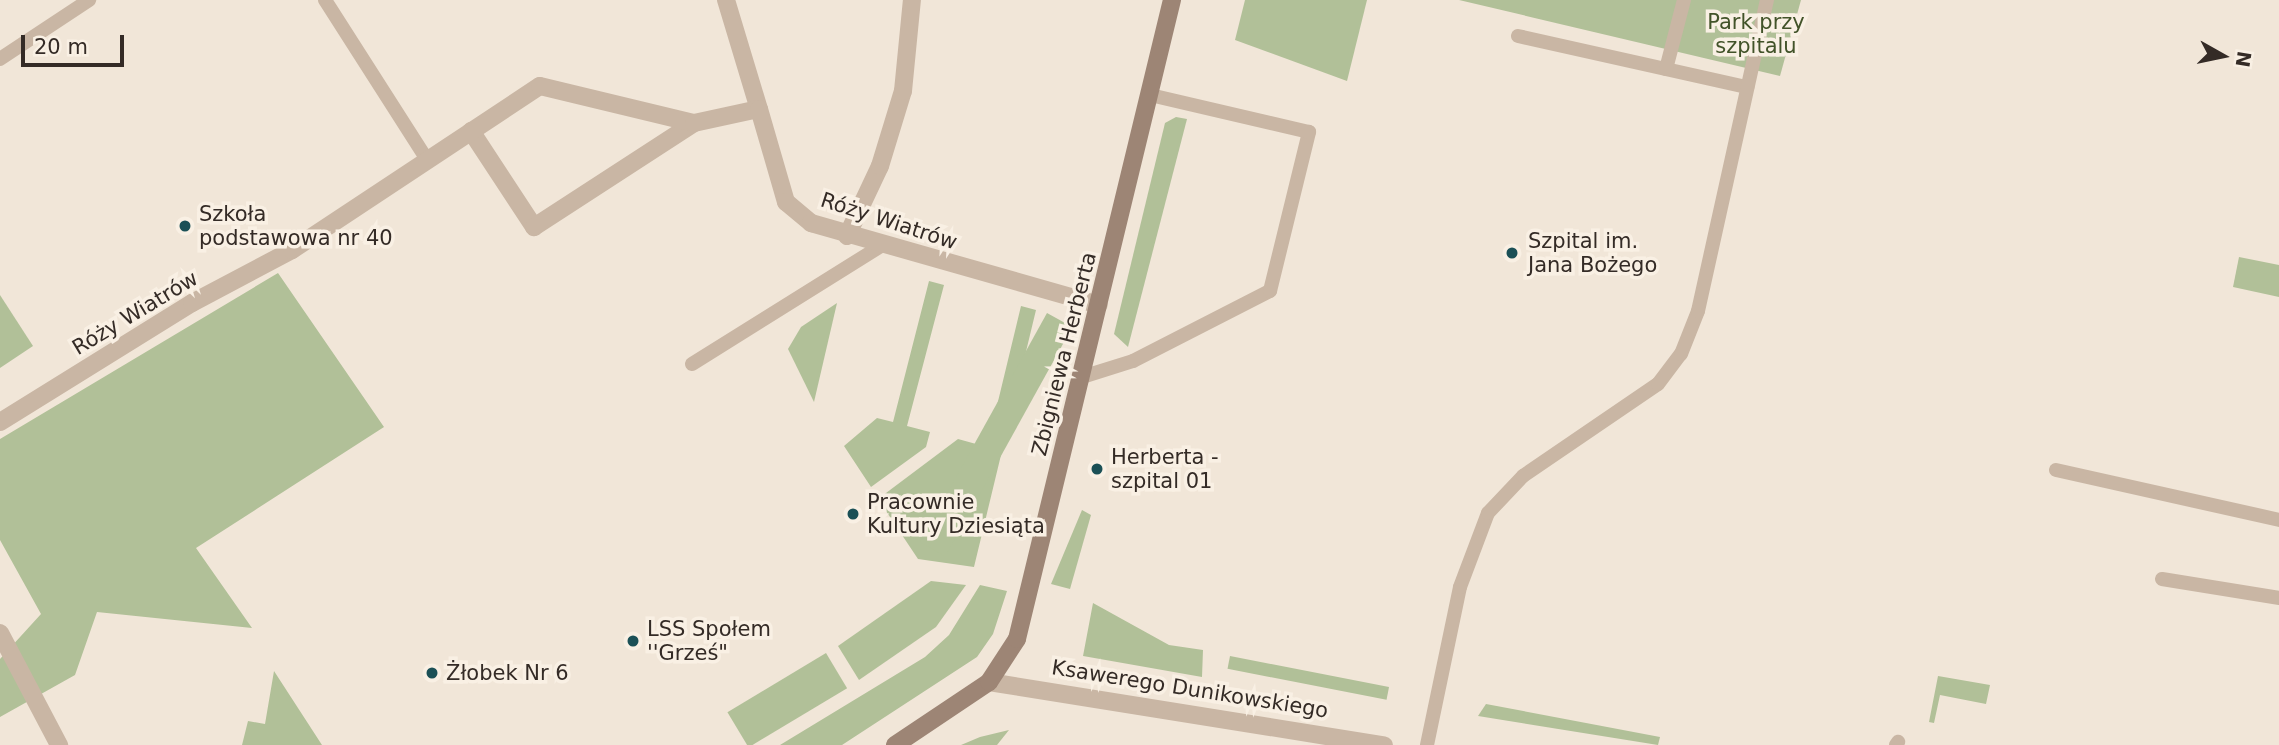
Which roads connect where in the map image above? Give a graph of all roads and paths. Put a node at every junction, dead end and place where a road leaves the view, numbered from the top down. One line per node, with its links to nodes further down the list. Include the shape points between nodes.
1 (89, 0): 9 (lane)
2 (325, 0): 16 (lane)
3 (726, 0): 13 (street)
4 (912, 0): 17 (street, via 903,91 880,166)
5 (1172, 0): 12 (street, Zbigniewa Herberta)
6 (1684, 0): 10 (lane)
7 (1766, 0): 11 (lane)
8 (1518, 36): 10 (lane)
9 (0, 59)
10 (1666, 69): 11 (lane)
11 (1747, 87): 34 (lane, via 1698,311 1681,354 1658,384 1523,476 1488,513 1460,587)
12 (1150, 95): 19 (street, Zbigniewa Herberta); 21 (lane, via 1309,132 1270,291 1133,361)
13 (759, 109): 14 (street, Róży Wiatrów); 17 (street, Róży Wiatrów, via 786,202 811,223)
14 (694, 123): 15 (street, Róży Wiatrów, via 540,86); 15 (street, Róży Wiatrów, via 534,227)
15 (471, 131): 16 (street, Róży Wiatrów)
16 (428, 161): 22 (street, Róży Wiatrów, via 292,250 191,303)
17 (847, 236): 18 (street, Róży Wiatrów)
18 (881, 246): 19 (street, Róży Wiatrów); 20 (lane)
19 (1099, 305): 21 (street, Zbigniewa Herberta)
20 (692, 364)
21 (1082, 377): 30 (street, Zbigniewa Herberta, via 1017,639)
22 (0, 422)
23 (2056, 470): 24 (lane)
24 (2279, 520)
25 (2162, 579): 26 (lane)
26 (2279, 598)
27 (0, 633): 28 (street)
28 (16, 670): 29 (street); 31 (street)
29 (0, 681)
30 (989, 682): 32 (street, Zbigniewa Herberta); 33 (street, Ksawerego Dunikowskiego)
31 (59, 745)
32 (895, 745)
33 (1384, 745)
34 (1427, 745)

